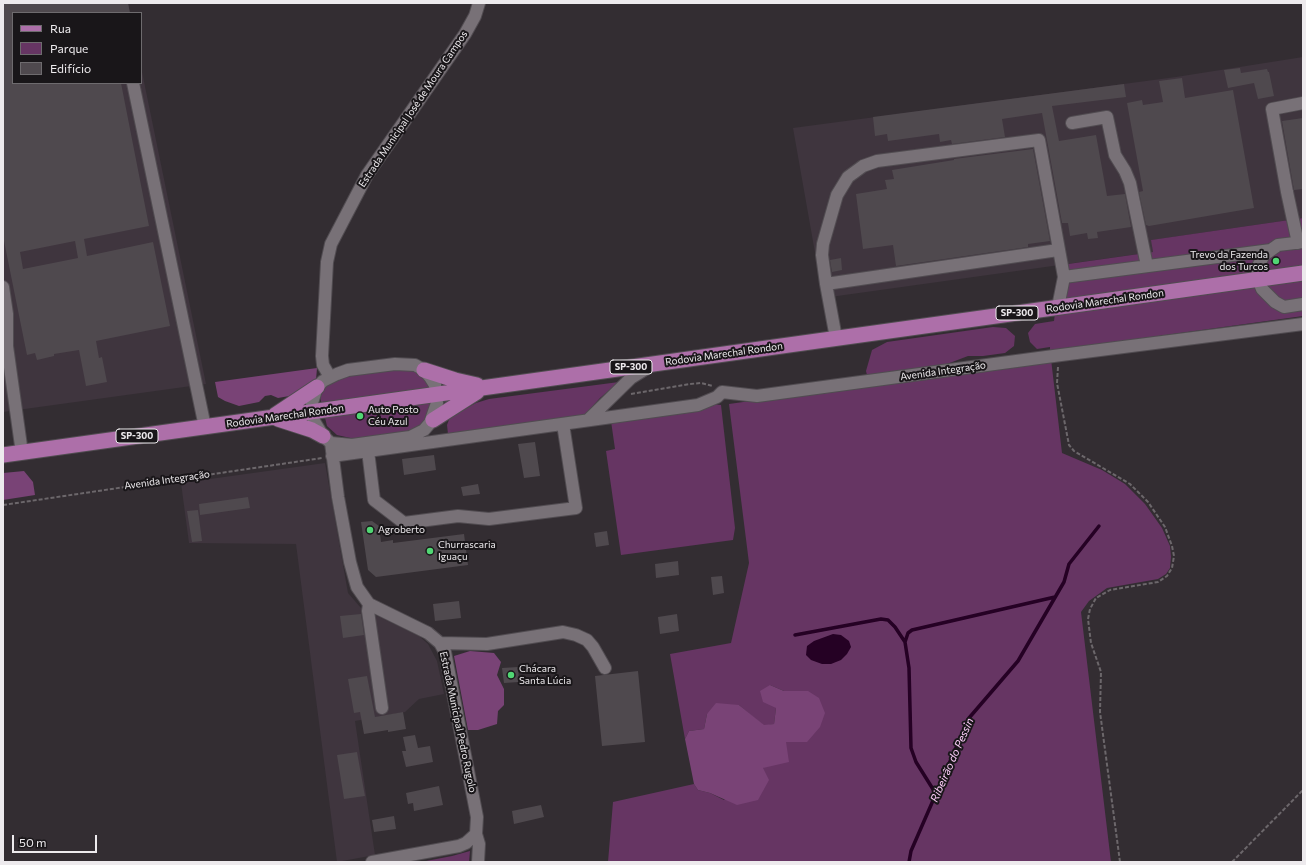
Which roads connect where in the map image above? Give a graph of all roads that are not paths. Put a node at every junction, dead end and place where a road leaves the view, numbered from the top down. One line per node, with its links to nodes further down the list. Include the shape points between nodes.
1 (479, 3): 22 (street, Estrada Municipal José de Moura Campos, via 465,34 367,175 331,244 327,262 322,356 323,365)
2 (133, 84): 31 (street)
3 (1303, 103): 5 (street, via 1272,109 1287,192)
4 (1072, 123): 8 (street, via 1107,117 1114,155 1130,183)
5 (1301, 242): 7 (street, via 1278,245)
6 (1058, 250): 10 (street); 12 (street); 12 (street, via 1039,140 877,161 863,166 848,177 837,195 823,244)
7 (1271, 250): 8 (street); 11 (street, via 1257,268)
8 (1147, 266): 10 (street)
9 (1303, 273): 11 (main road, Rodovia Marechal Rondon / SP-300)
10 (1064, 277): 15 (street)
11 (1258, 279): 15 (main road, Rodovia Marechal Rondon / SP-300); 16 (street, via 1268,296)
12 (826, 284): 18 (street)
13 (3, 287): 19 (street, via 7,314)
14 (1303, 304): 16 (street)
15 (1058, 307): 18 (main road, Rodovia Marechal Rondon / SP-300)
16 (1284, 307): 17 (street)
17 (1303, 325): 28 (street, Avenida Integração, via 1061,354 757,396 722,392 717,397 698,405)
18 (836, 338): 20 (main road, Rodovia Marechal Rondon / SP-300)
19 (5, 346): 35 (street)
20 (655, 364): 24 (main road, Rodovia Marechal Rondon / SP-300); 28 (street, via 631,378)
21 (424, 370): 22 (street, via 415,365 395,364 348,370); 24 (main road); 25 (street, via 435,385)
22 (330, 377): 23 (street)
23 (317, 387): 26 (street, via 313,399); 27 (main road)
24 (488, 387): 25 (main road, Rodovia Marechal Rondon / SP-300); 29 (main road, via 470,395)
25 (437, 394): 26 (main road, Rodovia Marechal Rondon / SP-300); 29 (street)
26 (313, 412): 27 (main road, Rodovia Marechal Rondon / SP-300); 32 (street, via 314,421)
27 (271, 418): 31 (main road, Rodovia Marechal Rondon / SP-300); 32 (main road, via 289,422)
28 (588, 420): 30 (street)
29 (432, 422): 32 (street, via 424,430 410,437 352,444); 33 (street, via 434,436)
30 (563, 424): 33 (street); 34 (street, via 576,508 489,520 458,516 404,523 374,500)
31 (205, 427): 35 (main road, Rodovia Marechal Rondon / SP-300)
32 (327, 439): 37 (street, Estrada Municipal Pedro Rugolo)
33 (438, 442): 34 (street)
34 (368, 451): 37 (street)
35 (22, 453): 36 (main road, Rodovia Marechal Rondon / SP-300)
36 (3, 455)
37 (332, 456): 38 (street, Estrada Municipal Pedro Rugolo, via 356,587)
38 (370, 604): 39 (street, Estrada Municipal Pedro Rugolo, via 418,627); 41 (street, via 368,611)
39 (440, 643): 40 (street, via 499,643 563,632 587,640); 42 (street, Estrada Municipal Pedro Rugolo, via 445,652 462,734 477,818)
40 (605, 668)
41 (382, 708)
42 (476, 834): 43 (street, via 459,846); 44 (street, Estrada Municipal Pedro Rugolo, via 479,844)
43 (372, 862)
44 (478, 862)

